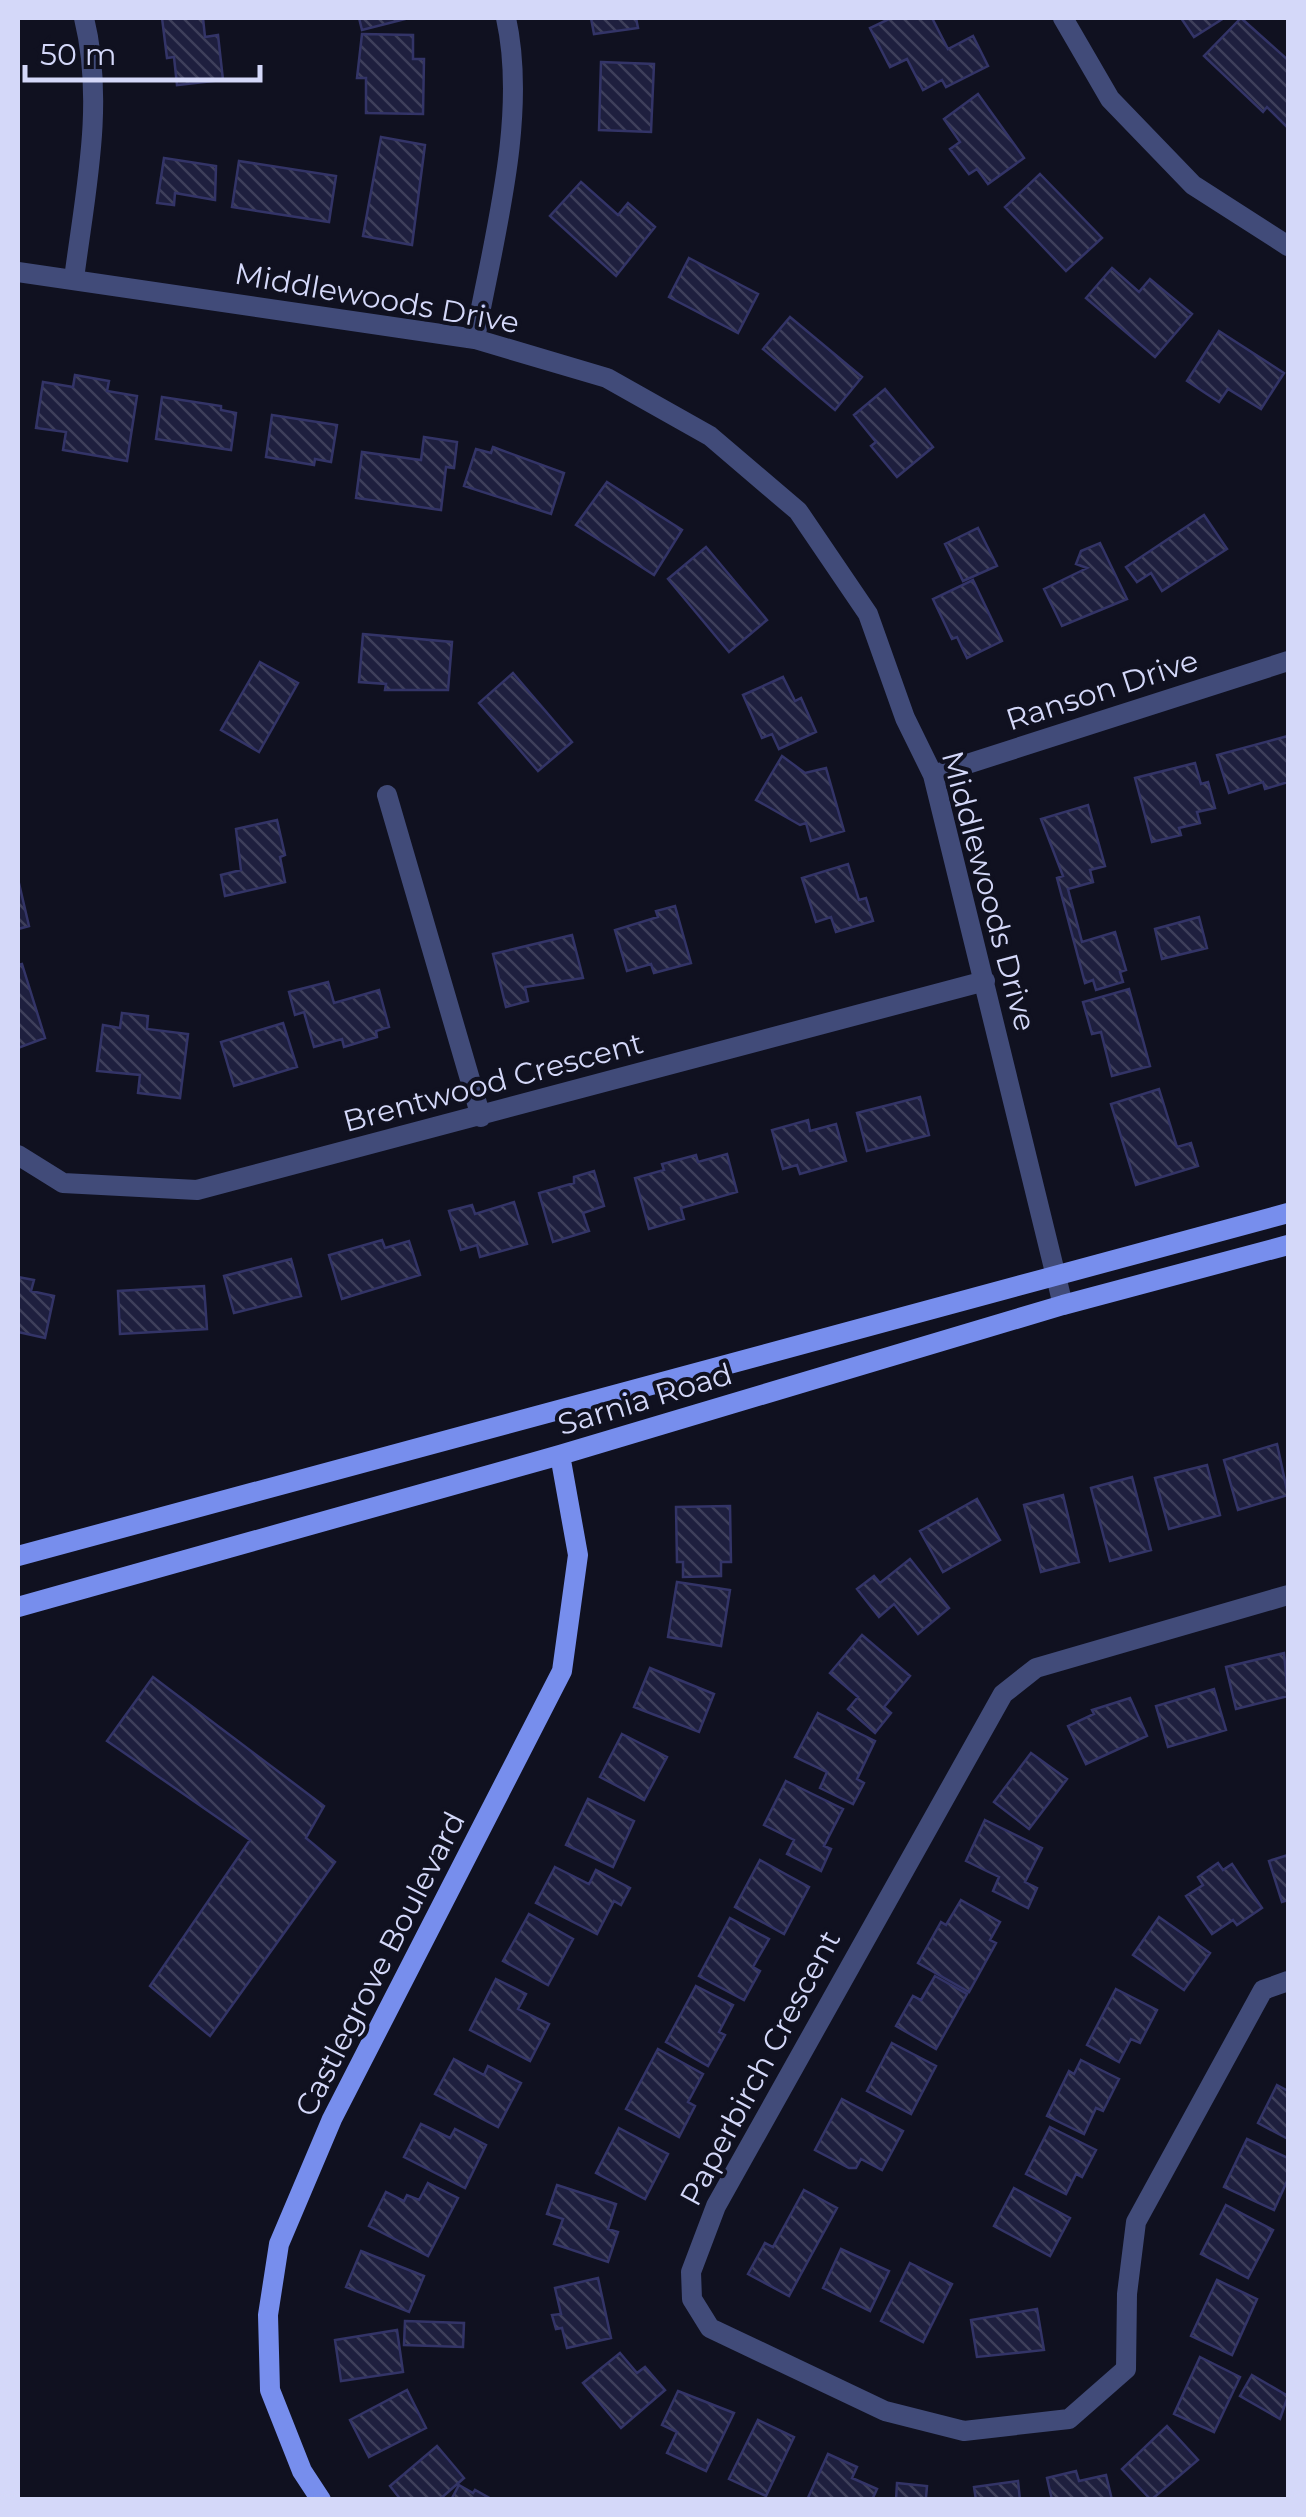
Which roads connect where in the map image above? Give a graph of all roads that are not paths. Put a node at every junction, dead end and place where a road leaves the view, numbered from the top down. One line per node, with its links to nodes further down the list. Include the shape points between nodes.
1 (84, 18): 6 (street, via 92,52 93,128)
2 (506, 18): 7 (street, via 514,52 506,174)
3 (1063, 18): 4 (street, via 1110,99 1193,185)
4 (1288, 246)
5 (18, 272): 6 (street, Middlewoods Drive)
6 (74, 279): 7 (street, Middlewoods Drive)
7 (475, 339): 9 (street, Middlewoods Drive, via 607,378 710,436 798,511 868,614)
8 (1288, 661): 9 (street, Ranson Drive)
9 (934, 776): 11 (street, Middlewoods Drive)
10 (386, 795): 12 (street)
11 (985, 981): 12 (street, Brentwood Crescent); 16 (street, Middlewoods Drive)
12 (481, 1117): 13 (street, Brentwood Crescent, via 197,1190 63,1183)
13 (18, 1155)
14 (1288, 1212): 16 (main road, Sarnia Road)
15 (1288, 1246): 17 (main road, Sarnia Road)
16 (1056, 1276): 17 (street, Middlewoods Drive); 19 (main road, Sarnia Road)
17 (1063, 1305): 18 (main road, Sarnia Road)
18 (560, 1455): 21 (main road, Sarnia Road); 23 (main road, Castlegrove Boulevard, via 578,1555 562,1672 332,2119 279,2244 268,2315 270,2390 302,2471)
19 (18, 1556)
20 (1288, 1595): 22 (street, Paperbirch Crescent, via 1036,1668 1003,1694 716,2206 691,2272 692,2299 710,2328 885,2411 964,2431 1069,2419 1126,2369 1136,2222 1263,1990)
21 (18, 1608)
22 (1288, 1981)
23 (321, 2500)

